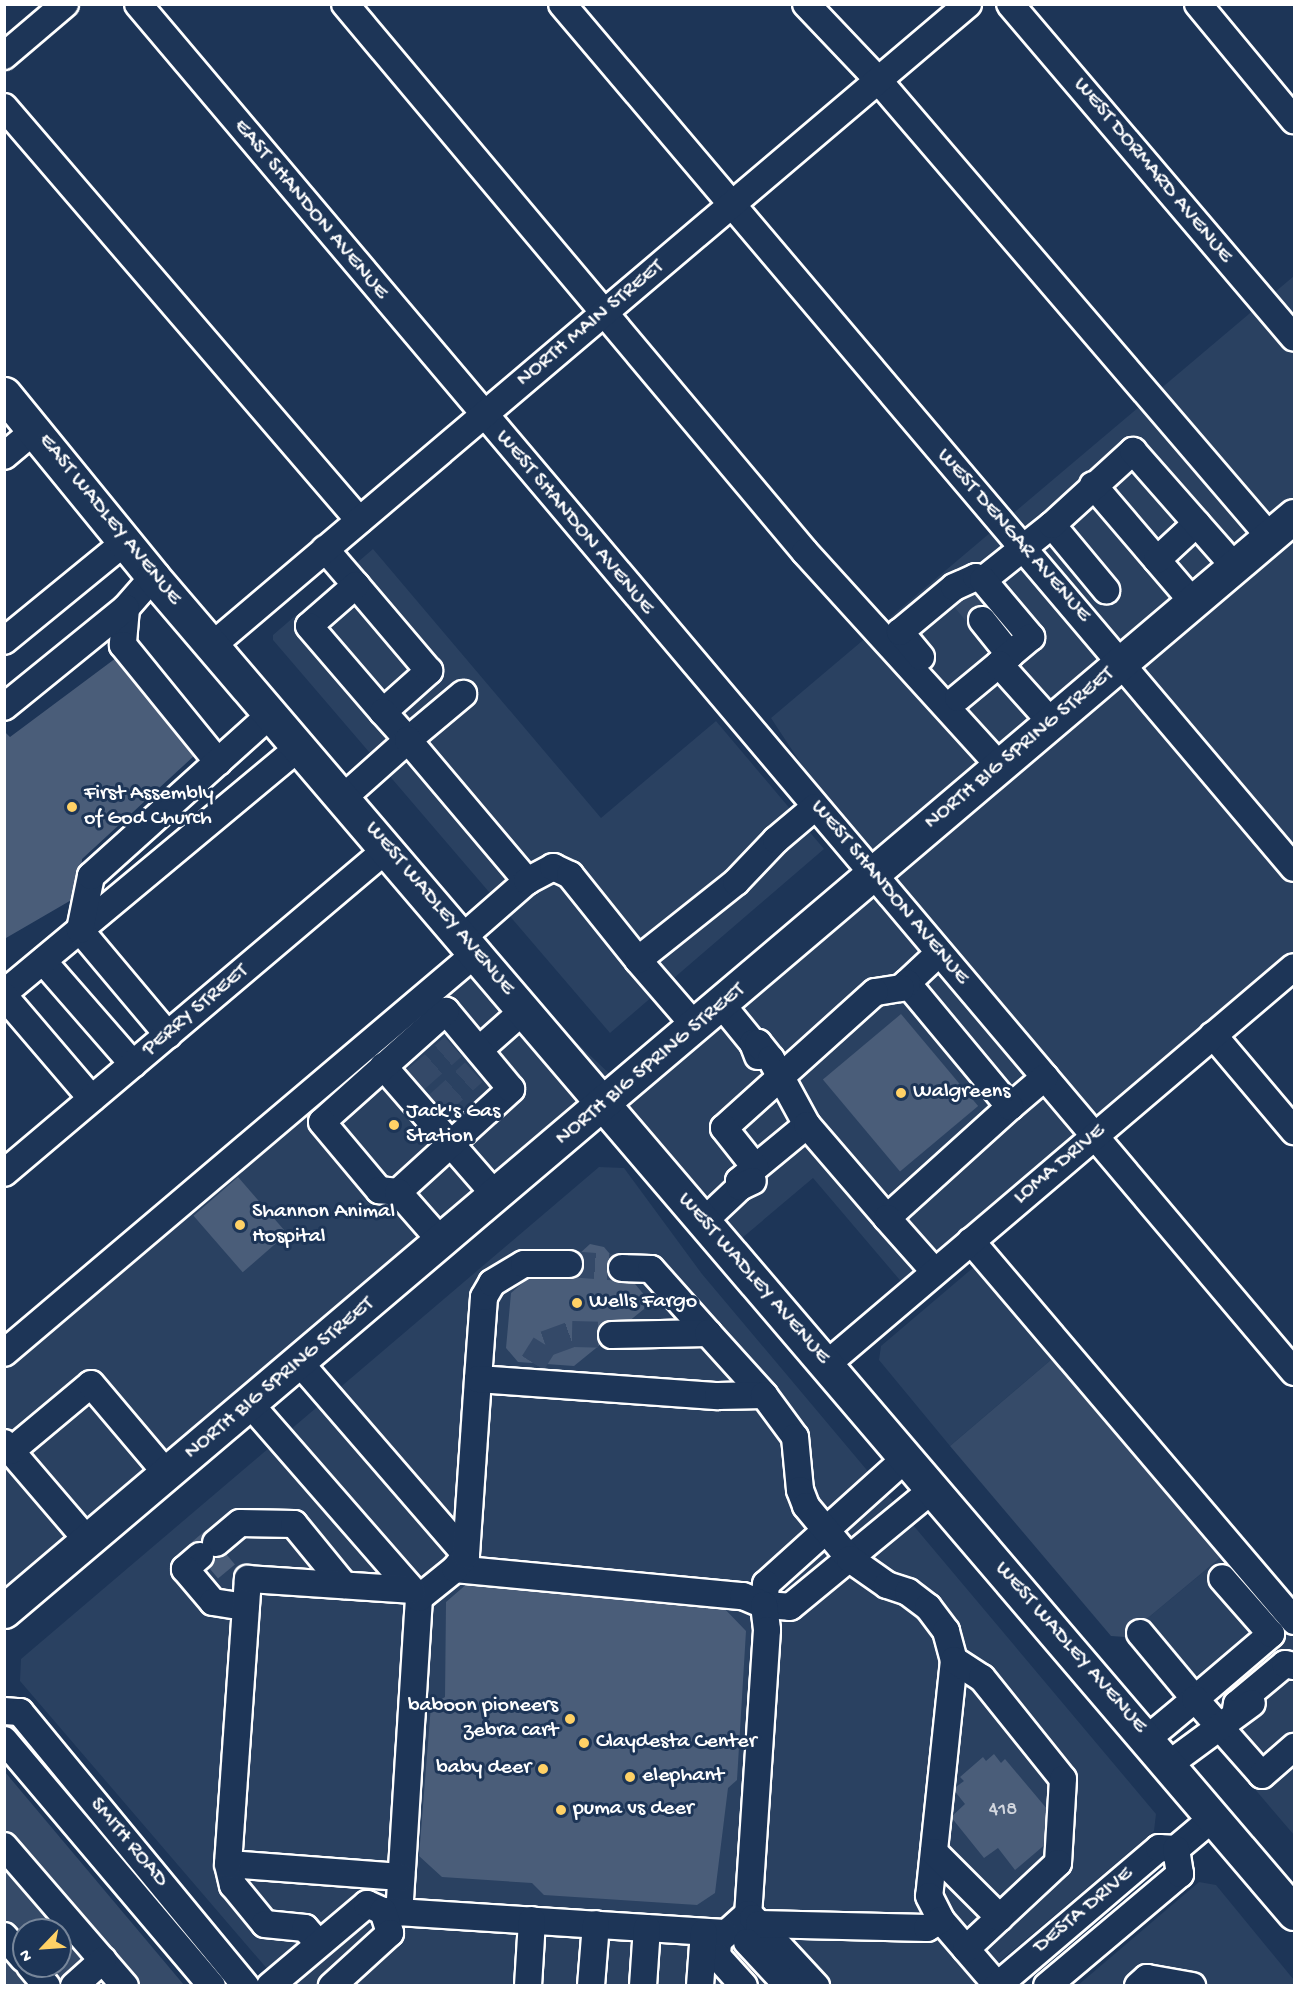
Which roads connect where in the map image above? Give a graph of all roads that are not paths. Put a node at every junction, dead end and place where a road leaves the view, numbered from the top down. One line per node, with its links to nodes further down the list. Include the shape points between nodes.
1 (65, 4): 9 (street)
2 (138, 4): 17 (street, EAST SHANDON AVENUE)
3 (345, 4): 14 (street)
4 (562, 4): 13 (street, WEST DENGAR AVENUE)
5 (806, 4): 10 (street)
6 (968, 4): 10 (street, NORTH MAIN STREET)
7 (1010, 4): 15 (street, WEST DORMARD AVENUE)
8 (1198, 4): 12 (street)
9 (4, 56)
10 (878, 80): 13 (street, NORTH MAIN STREET); 25 (street)
11 (4, 107): 22 (street)
12 (1294, 120)
13 (731, 205): 14 (street, NORTH MAIN STREET); 27 (street, WEST DENGAR AVENUE)
14 (604, 312): 17 (street, NORTH MAIN STREET); 52 (street, via 806,552)
15 (1294, 338)
16 (4, 394): 18 (main road, EAST WADLEY AVENUE)
17 (483, 415): 22 (street, NORTH MAIN STREET); 54 (street, WEST SHANDON AVENUE)
18 (35, 430): 19 (street); 26 (main road, EAST WADLEY AVENUE)
19 (4, 456)
20 (1093, 485): 21 (street, via 1133,451); 24 (street); 29 (street)
21 (1172, 495): 23 (street); 29 (street, via 1165,495 1140,468 1127,466 1115,473 1115,504)
22 (359, 520): 28 (street, NORTH MAIN STREET)
23 (1197, 523): 29 (street); 30 (street)
24 (1052, 525): 27 (street); 34 (street)
25 (1282, 526): 30 (main road, NORTH BIG SPRING STREET)
26 (125, 542): 31 (main road, EAST WADLEY AVENUE); 38 (street)
27 (1023, 548): 32 (street); 41 (street, WEST DENGAR AVENUE)
28 (325, 549): 33 (street); 39 (street, NORTH MAIN STREET)
29 (1149, 551): 35 (street)
30 (1234, 566): 35 (main road, NORTH BIG SPRING STREET)
31 (153, 577): 36 (street); 39 (main road, EAST WADLEY AVENUE)
32 (983, 580): 40 (street, via 1031,637); 42 (street, via 966,579 959,592 900,632)
33 (356, 585): 46 (street, via 429,671); 46 (street, via 309,626)
34 (1106, 590)
35 (1193, 602): 41 (main road, NORTH BIG SPRING STREET)
36 (126, 608): 45 (street); 51 (street, via 123,645)
37 (982, 620): 40 (street)
38 (4, 641)
39 (214, 644): 47 (main road, WEST WADLEY AVENUE)
40 (1005, 659): 44 (street); 48 (street)
41 (1122, 663): 48 (main road, NORTH BIG SPRING STREET); 56 (street, WEST DENGAR AVENUE)
42 (935, 673)
43 (463, 694): 49 (street)
44 (958, 698)
45 (4, 706)
46 (383, 712): 49 (street)
47 (272, 713): 50 (main road, WEST WADLEY AVENUE); 51 (street)
48 (1051, 722): 52 (main road, NORTH BIG SPRING STREET)
49 (408, 740): 53 (street); 58 (street)
50 (300, 746): 53 (main road, WEST WADLEY AVENUE); 59 (street)
51 (218, 762): 59 (street, via 91,876)
52 (1000, 766): 57 (main road, NORTH BIG SPRING STREET)
53 (344, 797): 55 (main road, WEST WADLEY AVENUE)
54 (815, 807): 57 (street, WEST SHANDON AVENUE); 62 (street, via 736,882)
55 (388, 848): 60 (main road, WEST WADLEY AVENUE); 70 (street, PERRY STREET)
56 (1294, 868)
57 (872, 874): 61 (street, WEST SHANDON AVENUE); 67 (main road, NORTH BIG SPRING STREET)
58 (527, 881): 60 (street); 62 (street, via 553,867 570,875)
59 (80, 930): 63 (street); 70 (street)
60 (469, 945): 68 (main road, WEST WADLEY AVENUE); 97 (street)
61 (939, 953): 65 (street); 76 (street, WEST SHANDON AVENUE)
62 (638, 960): 69 (street)
63 (43, 961): 66 (street); 73 (street)
64 (1294, 967): 71 (street, LOMA DRIVE)
65 (907, 983): 75 (street, via 901,988 875,992); 79 (street)
66 (4, 995): 77 (street)
67 (722, 1005): 69 (main road, NORTH BIG SPRING STREET); 75 (street)
68 (524, 1010): 72 (street); 78 (main road, WEST WADLEY AVENUE)
69 (695, 1026): 78 (main road, NORTH BIG SPRING STREET)
70 (168, 1035): 73 (street, PERRY STREET)
71 (1213, 1035): 81 (street); 82 (street, LOMA DRIVE)
72 (472, 1053): 74 (street, via 446,1011); 83 (street, via 511,1089)
73 (133, 1064): 77 (street, PERRY STREET)
74 (384, 1066): 83 (street, via 409,1086); 86 (street, via 322,1122 379,1190)
75 (777, 1070): 80 (street); 85 (street, via 724,1128)
76 (1045, 1077): 79 (street); 82 (street, WEST SHANDON AVENUE)
77 (92, 1099): 84 (street, PERRY STREET)
78 (604, 1104): 87 (main road, NORTH BIG SPRING STREET); 89 (main road, WEST WADLEY AVENUE)
79 (1010, 1107): 88 (street)
80 (807, 1125): 85 (street); 88 (street)
81 (1294, 1131)
82 (1095, 1136): 90 (street, LOMA DRIVE); 100 (street, WEST SHANDON AVENUE)
83 (451, 1144): 86 (street); 87 (street)
84 (4, 1173)
85 (751, 1174): 89 (street)
86 (398, 1192): 91 (street)
87 (496, 1196): 91 (main road, NORTH BIG SPRING STREET)
88 (887, 1218): 94 (street)
89 (703, 1222): 99 (main road, WEST WADLEY AVENUE)
90 (971, 1241): 94 (street, LOMA DRIVE); 118 (street)
91 (441, 1242): 98 (main road, NORTH BIG SPRING STREET)
92 (568, 1264): 101 (street, via 524,1264 492,1282 484,1297)
93 (622, 1268): 95 (street, via 651,1269)
94 (935, 1272): 99 (street, LOMA DRIVE)
95 (708, 1333): 96 (street); 102 (street)
96 (612, 1335)
97 (4, 1353)
98 (299, 1362): 103 (main road, NORTH BIG SPRING STREET); 111 (street)
99 (826, 1365): 105 (main road, WEST WADLEY AVENUE)
100 (1294, 1372)
101 (478, 1379): 102 (street, via 532,1373 718,1396); 111 (street)
102 (764, 1395): 108 (street, via 795,1437 800,1490 806,1506)
103 (250, 1404): 106 (main road, NORTH BIG SPRING STREET); 114 (street)
104 (8, 1447): 106 (street, via 90,1384); 109 (street)
105 (906, 1458): 107 (main road, WEST WADLEY AVENUE); 108 (street)
106 (166, 1474): 109 (main road, NORTH BIG SPRING STREET)
107 (933, 1489): 110 (street); 125 (main road, WEST WADLEY AVENUE)
108 (827, 1528): 110 (street); 115 (street)
109 (88, 1541): 117 (main road, NORTH BIG SPRING STREET)
110 (850, 1558): 115 (street, via 790,1607); 120 (street, via 887,1585 908,1592 928,1607 946,1631)
111 (460, 1562): 114 (street); 115 (street, via 743,1596)
112 (1222, 1578): 122 (street, via 1271,1634)
113 (344, 1585): 114 (street); 116 (street, via 248,1578); 116 (street, via 294,1524 240,1523 185,1569 213,1602)
114 (416, 1594): 134 (street)
115 (765, 1594): 142 (street, via 767,1630)
116 (246, 1607): 133 (street)
117 (4, 1611)
118 (1294, 1621)
119 (1140, 1633): 122 (street)
120 (954, 1660): 132 (street); 137 (street, via 982,1678 1063,1779 1058,1863)
121 (1294, 1667): 123 (street); 123 (street, via 1286,1664 1237,1704)
122 (1195, 1699): 123 (street); 125 (street)
123 (1243, 1710): 127 (street, via 1262,1775); 128 (street)
124 (4, 1711): 152 (street, SMITH ROAD, via 20,1712)
125 (1148, 1739): 128 (main road, WEST WADLEY AVENUE)
126 (4, 1740): 151 (street, SMITH ROAD)
127 (1294, 1747)
128 (1168, 1765): 129 (main road, WEST WADLEY AVENUE)
129 (1214, 1817): 131 (street, DESTA DRIVE); 135 (main road, WEST WADLEY AVENUE)
130 (4, 1846): 145 (street)
131 (1176, 1849): 147 (street, DESTA DRIVE, via 1180,1874); 148 (street, DESTA DRIVE, via 1159,1848)
132 (934, 1852): 137 (street); 139 (street, via 929,1896)
133 (228, 1864): 134 (street); 143 (street, via 232,1885 265,1924 305,1928)
134 (401, 1877): 136 (street)
135 (1294, 1913)
136 (385, 1915): 138 (street); 143 (street); 146 (street)
137 (1000, 1918): 144 (street)
138 (532, 1920): 140 (street); 155 (street)
139 (941, 1920): 142 (street, via 927,1928); 144 (street)
140 (596, 1924): 141 (street); 156 (street)
141 (647, 1928): 142 (street); 157 (street)
142 (734, 1936): 158 (street); 159 (street); 160 (street); 161 (street); 162 (street)
143 (320, 1944): 153 (street)
144 (966, 1949): 148 (street)
145 (103, 1960): 149 (street); 150 (street)
146 (357, 1974): 154 (street)
147 (1062, 1981)
148 (997, 1985)
149 (74, 1986)
150 (125, 1986)
151 (212, 1986)
152 (246, 1986)
153 (270, 1986)
154 (332, 1986)
155 (528, 1986)
156 (591, 1986)
157 (643, 1986)
158 (700, 1986)
159 (744, 1986)
160 (771, 1986)
161 (788, 1986)
162 (816, 1986)
163 (1138, 1986): 164 (street, via 1146,1978)
164 (1192, 1986)

